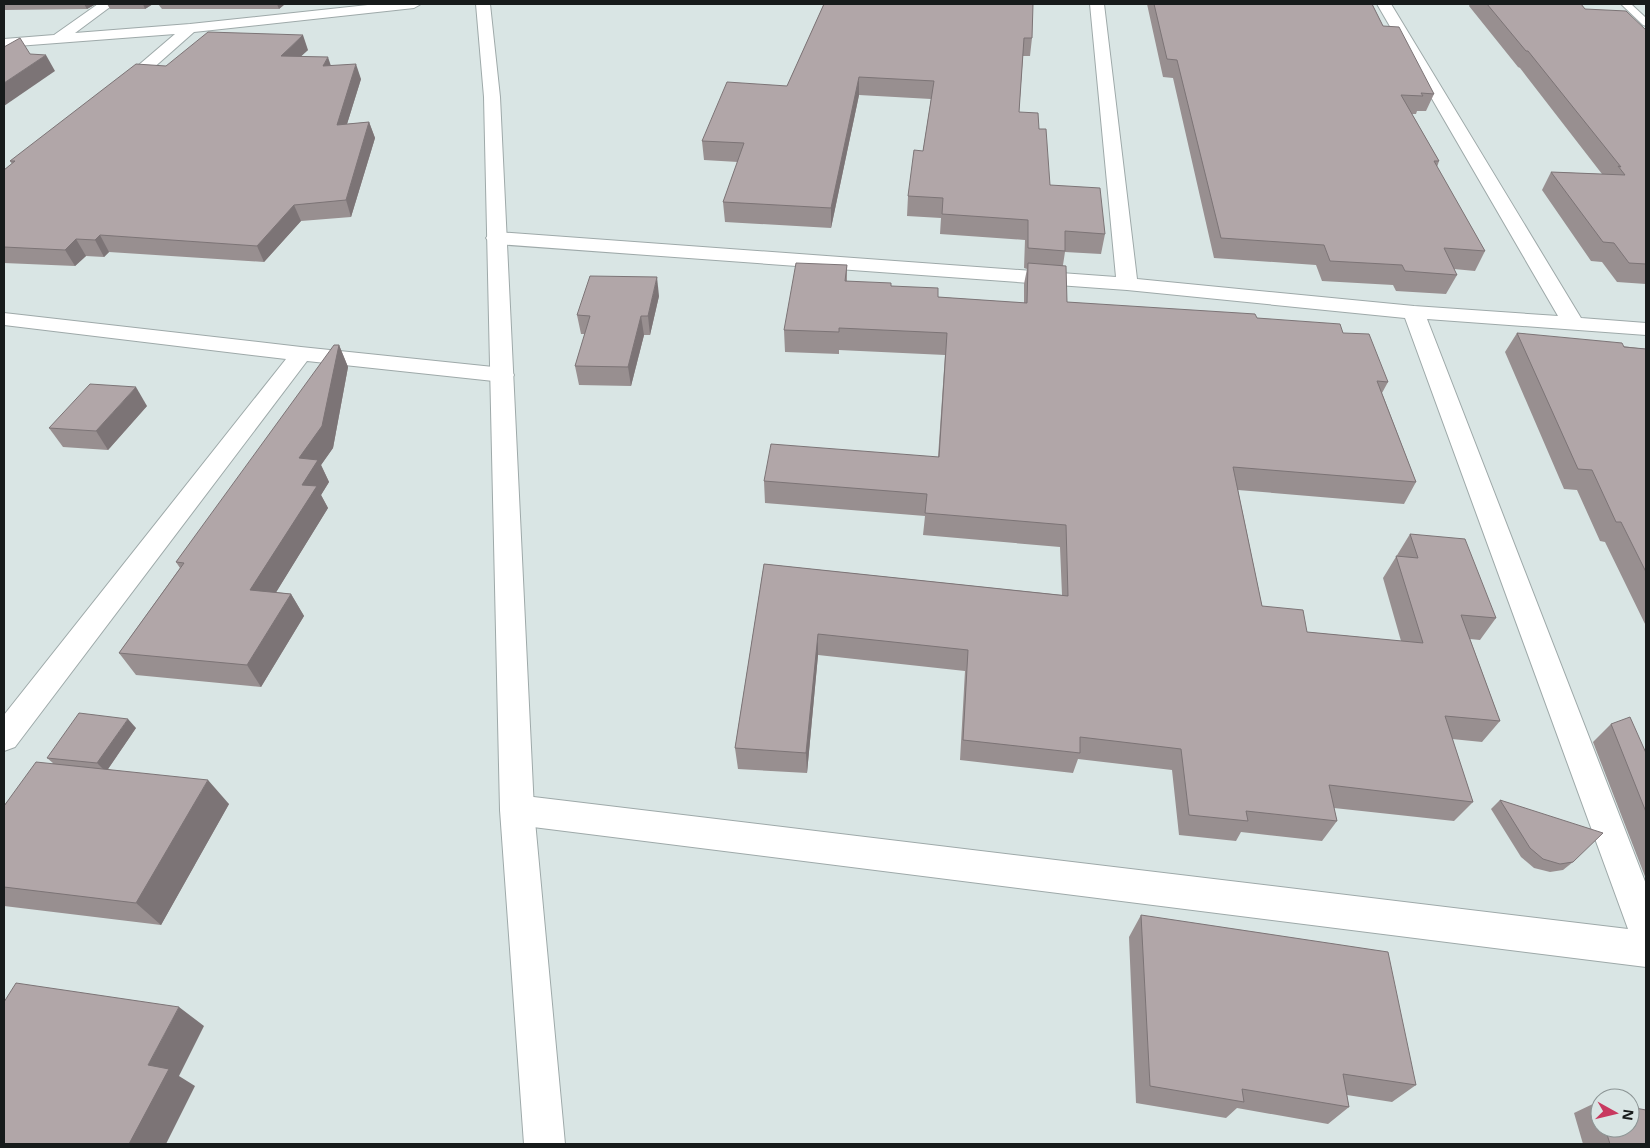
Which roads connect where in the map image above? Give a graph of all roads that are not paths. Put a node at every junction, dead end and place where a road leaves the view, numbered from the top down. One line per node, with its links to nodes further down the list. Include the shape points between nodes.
1 (107, 4): 9 (street)
2 (414, 4): 8 (street)
3 (483, 4): 12 (street, via 492,97)
4 (1097, 4): 13 (street)
5 (1384, 4): 16 (street)
6 (1626, 4): 7 (lane)
7 (1646, 23)
8 (190, 28): 9 (street); 11 (street)
9 (58, 39): 10 (street)
10 (4, 43)
11 (108, 98)
12 (496, 238): 13 (street); 19 (street)
13 (1127, 284): 14 (street)
14 (1414, 312): 16 (street); 22 (street)
15 (4, 319): 18 (street)
16 (1573, 323): 17 (street)
17 (1646, 329)
18 (301, 354): 19 (street); 20 (street)
19 (503, 375): 21 (street)
20 (4, 738)
21 (517, 810): 23 (street); 24 (street)
22 (1646, 930)
23 (1646, 949)
24 (545, 1144)

